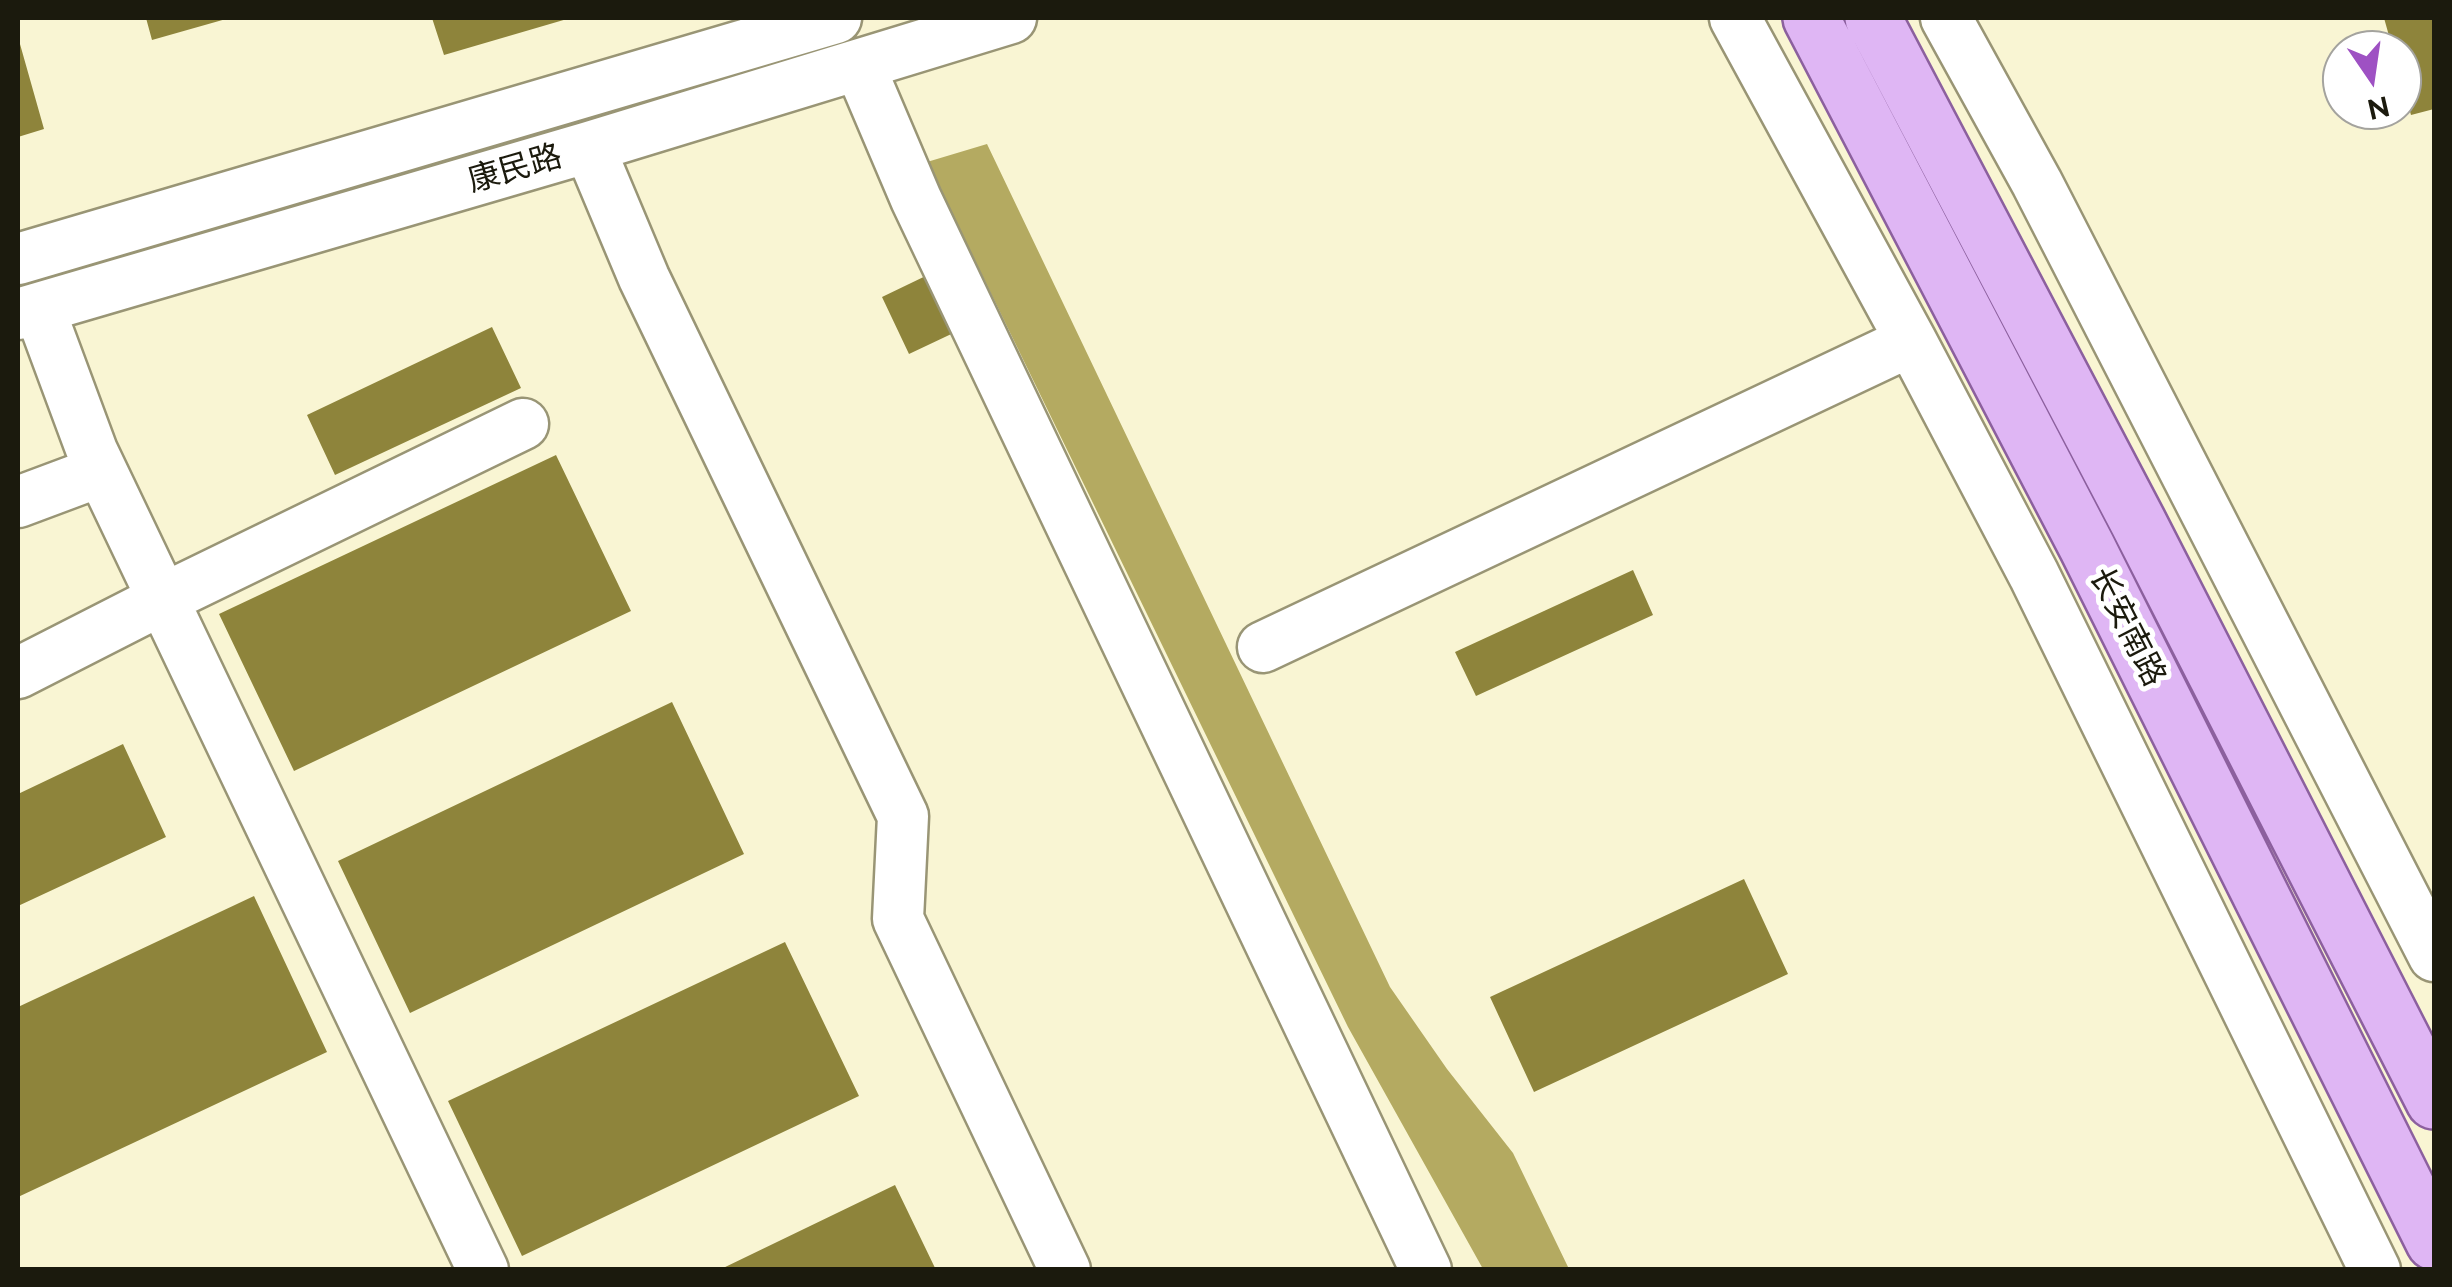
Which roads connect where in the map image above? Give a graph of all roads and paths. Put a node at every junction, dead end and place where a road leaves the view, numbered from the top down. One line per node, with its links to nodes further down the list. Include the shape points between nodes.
1 (836, 18): 9 (street, 康民路)
2 (1010, 18): 7 (street, 康民路)
3 (1735, 18): 11 (street)
4 (1810, 18): 20 (main road, 长安南路, via 2087,547)
5 (1873, 18): 19 (main road, 长安南路)
6 (1946, 18): 18 (street)
7 (859, 65): 8 (street, 康民路); 23 (street, via 916,199)
8 (589, 147): 10 (street, 康民路); 22 (street, via 644,278 903,816 898,919)
9 (18, 259)
10 (28, 312): 13 (street)
11 (1912, 341): 16 (street); 24 (street)
12 (523, 424): 15 (street)
13 (101, 471): 14 (street); 15 (street)
14 (18, 502)
15 (163, 599): 17 (street); 21 (street)
16 (1263, 647)
17 (18, 672)
18 (2434, 956)
19 (2434, 1100)
20 (2434, 1242)
21 (483, 1270)
22 (1065, 1270)
23 (1426, 1270)
24 (2375, 1270)

